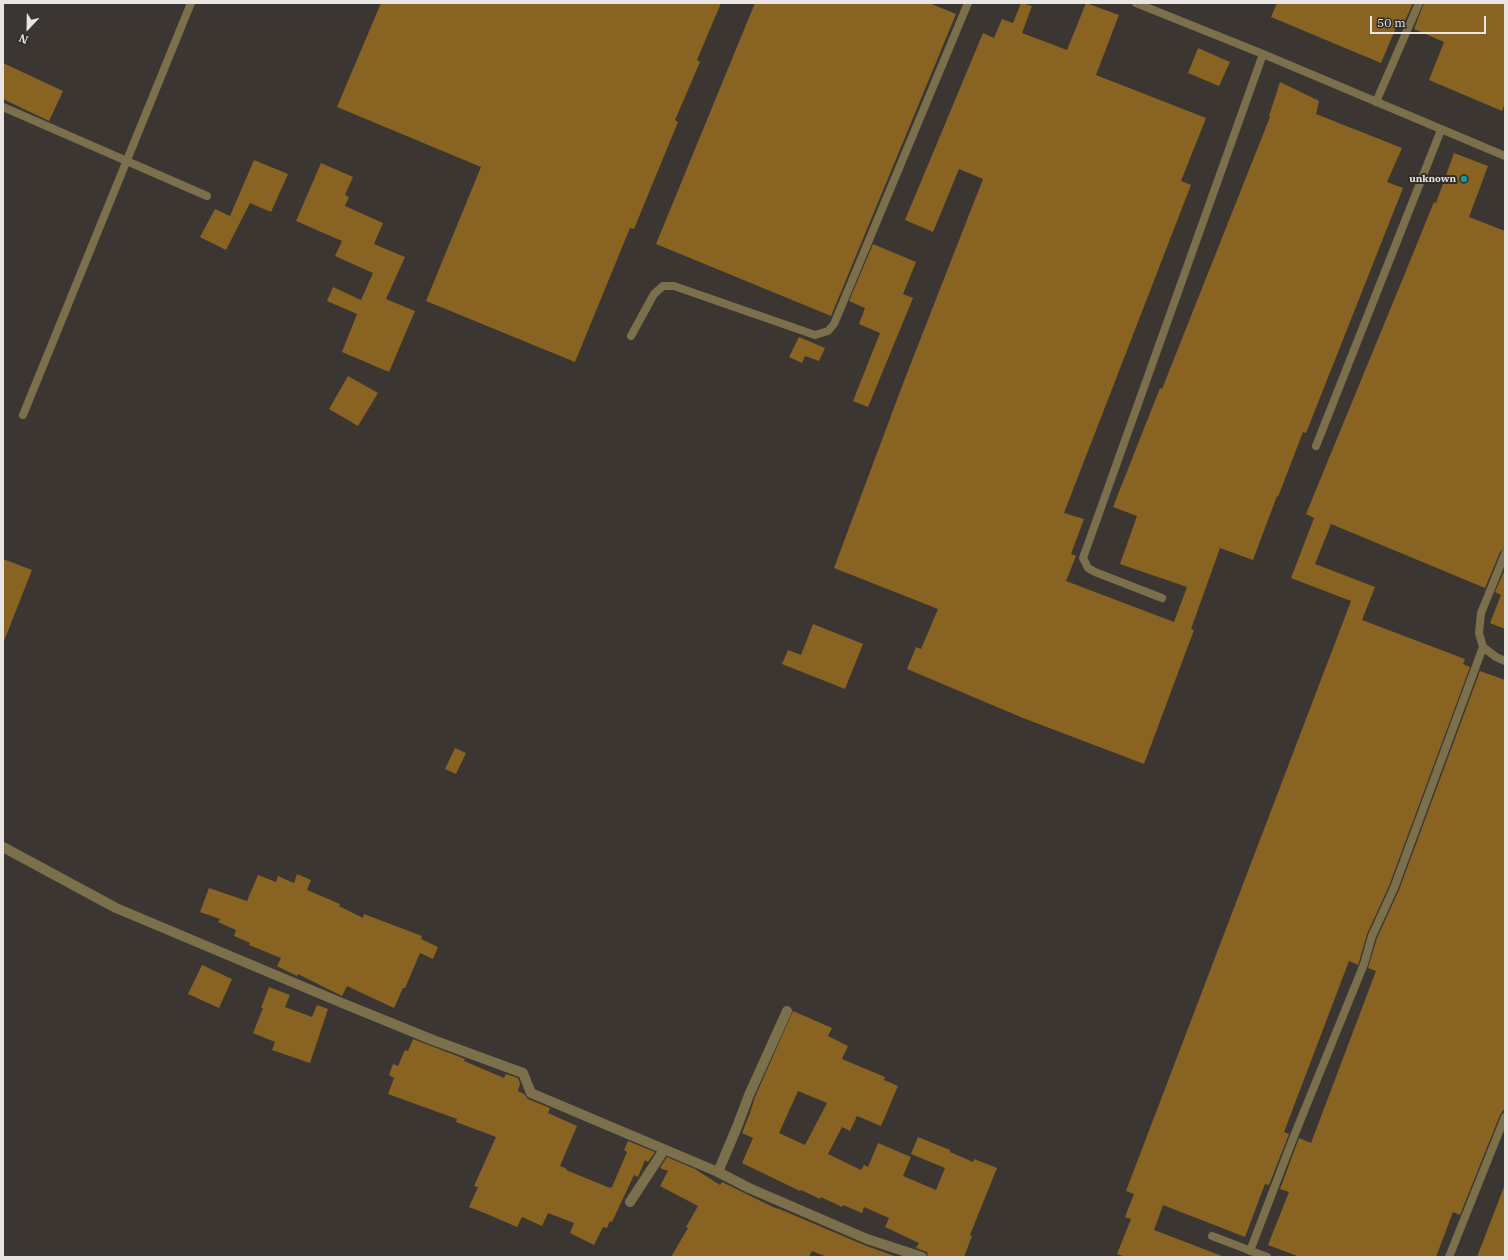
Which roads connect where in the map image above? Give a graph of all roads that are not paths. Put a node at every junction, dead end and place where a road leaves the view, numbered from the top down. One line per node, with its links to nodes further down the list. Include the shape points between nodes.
1 (191, 3): 10 (lane)
2 (968, 3): 12 (lane, via 834,324 828,331 815,335 674,286 663,286 654,294)
3 (1136, 3): 5 (lane)
4 (1418, 3): 6 (lane)
5 (1263, 54): 6 (lane); 16 (lane, via 1082,558 1088,568 1095,572)
6 (1376, 102): 8 (lane)
7 (3, 107): 10 (lane)
8 (1441, 130): 9 (lane); 14 (lane)
9 (1505, 156)
10 (126, 162): 11 (lane); 13 (lane)
11 (207, 196)
12 (632, 336)
13 (23, 415)
14 (1316, 446)
15 (1505, 554): 17 (lane, via 1481,612 1479,634)
16 (1162, 598)
17 (1483, 647): 18 (lane); 26 (lane, via 1394,888 1372,936 1364,964)
18 (1505, 661)
19 (3, 847): 22 (street, via 116,908 342,1003 523,1073 531,1093)
20 (787, 1011): 23 (street)
21 (1505, 1117): 29 (lane)
22 (664, 1150): 23 (street); 24 (street)
23 (718, 1172): 27 (street, via 867,1239)
24 (630, 1202)
25 (1212, 1236): 26 (lane)
26 (1250, 1251): 28 (lane)
27 (922, 1257)
28 (1266, 1257)
29 (1450, 1257)

